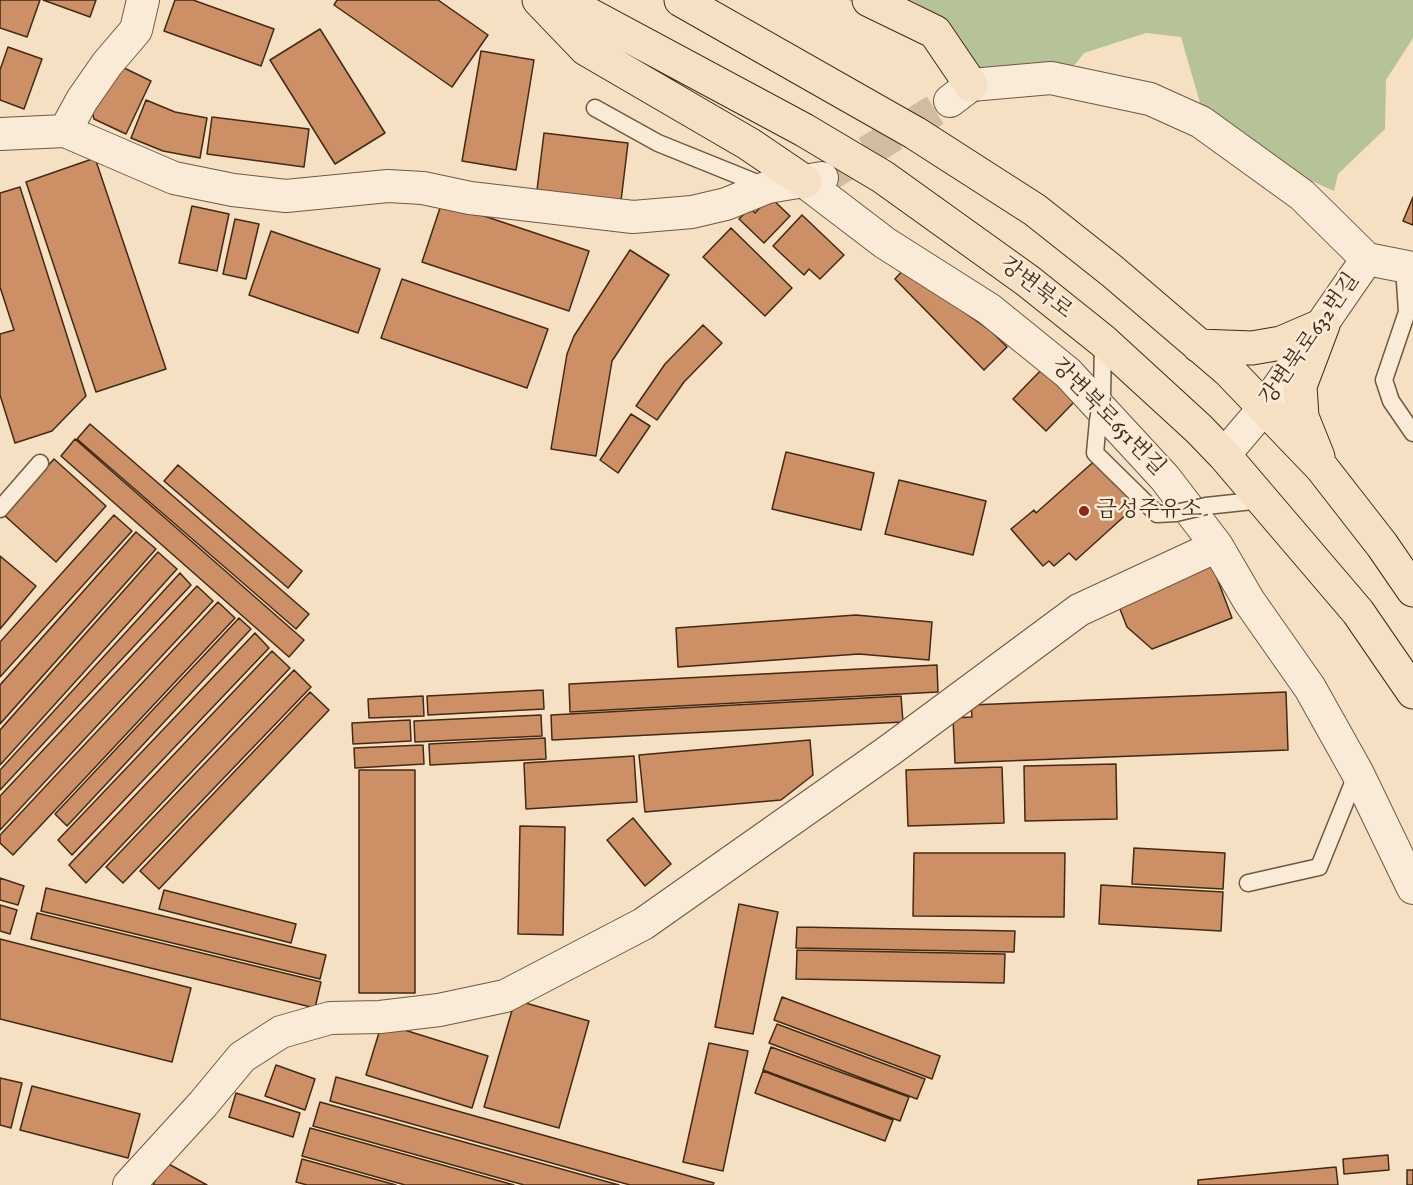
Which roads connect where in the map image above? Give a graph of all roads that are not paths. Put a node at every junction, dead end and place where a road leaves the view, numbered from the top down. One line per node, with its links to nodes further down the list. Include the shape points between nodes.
1 (143, 0): 8 (street, via 136,30 107,64)
2 (538, 0): 10 (highway, via 586,49)
3 (562, 0): 15 (highway, 강변북로, via 804,130 883,177 1028,281)
4 (681, 0): 16 (highway, via 915,133 1035,210)
5 (869, 0): 6 (highway, via 936,32)
6 (960, 93): 12 (street, via 1051,78 1150,99 1202,122 1292,189)
7 (595, 108): 11 (lane, via 658,143)
8 (65, 131): 9 (street); 11 (street, via 174,178 286,196 388,186 423,188 470,198 633,217 692,212 726,204)
9 (0, 134)
10 (815, 179): 11 (street); 24 (street, 강변북로651번길, via 885,243 989,309 1068,373 1165,478)
11 (768, 187)
12 (1367, 259): 13 (street, 강변북로632번길); 14 (street, 강변북로632번길)
13 (1409, 268): 18 (lane, via 1407,312 1384,380 1391,401)
14 (1323, 325): 16 (highway, via 1281,343 1252,348); 17 (street, 강변북로632번길); 21 (highway, via 1300,386 1302,417)
15 (1103, 341): 19 (highway, 강변북로); 22 (lane, bridge, via 1095,453 1156,514)
16 (1199, 346): 17 (highway)
17 (1264, 408): 19 (street, 강변북로632번길); 21 (highway)
18 (1413, 433)
19 (1224, 455): 22 (highway, 강변북로)
20 (40, 463): 23 (lane)
21 (1322, 468): 25 (highway)
22 (1262, 500): 26 (highway, 강변북로, via 1358,612)
23 (0, 509)
24 (1216, 546): 27 (street, 강변북로651번길, via 1310,688); 30 (street, via 1079,610 890,750 643,924 505,996 439,1010 330,1018 281,1032 242,1057)
25 (1413, 590)
26 (1413, 692)
27 (1357, 772): 28 (lane, via 1319,867); 29 (street, 강변북로651번길)
28 (1248, 883)
29 (1413, 888)
30 (129, 1185)

